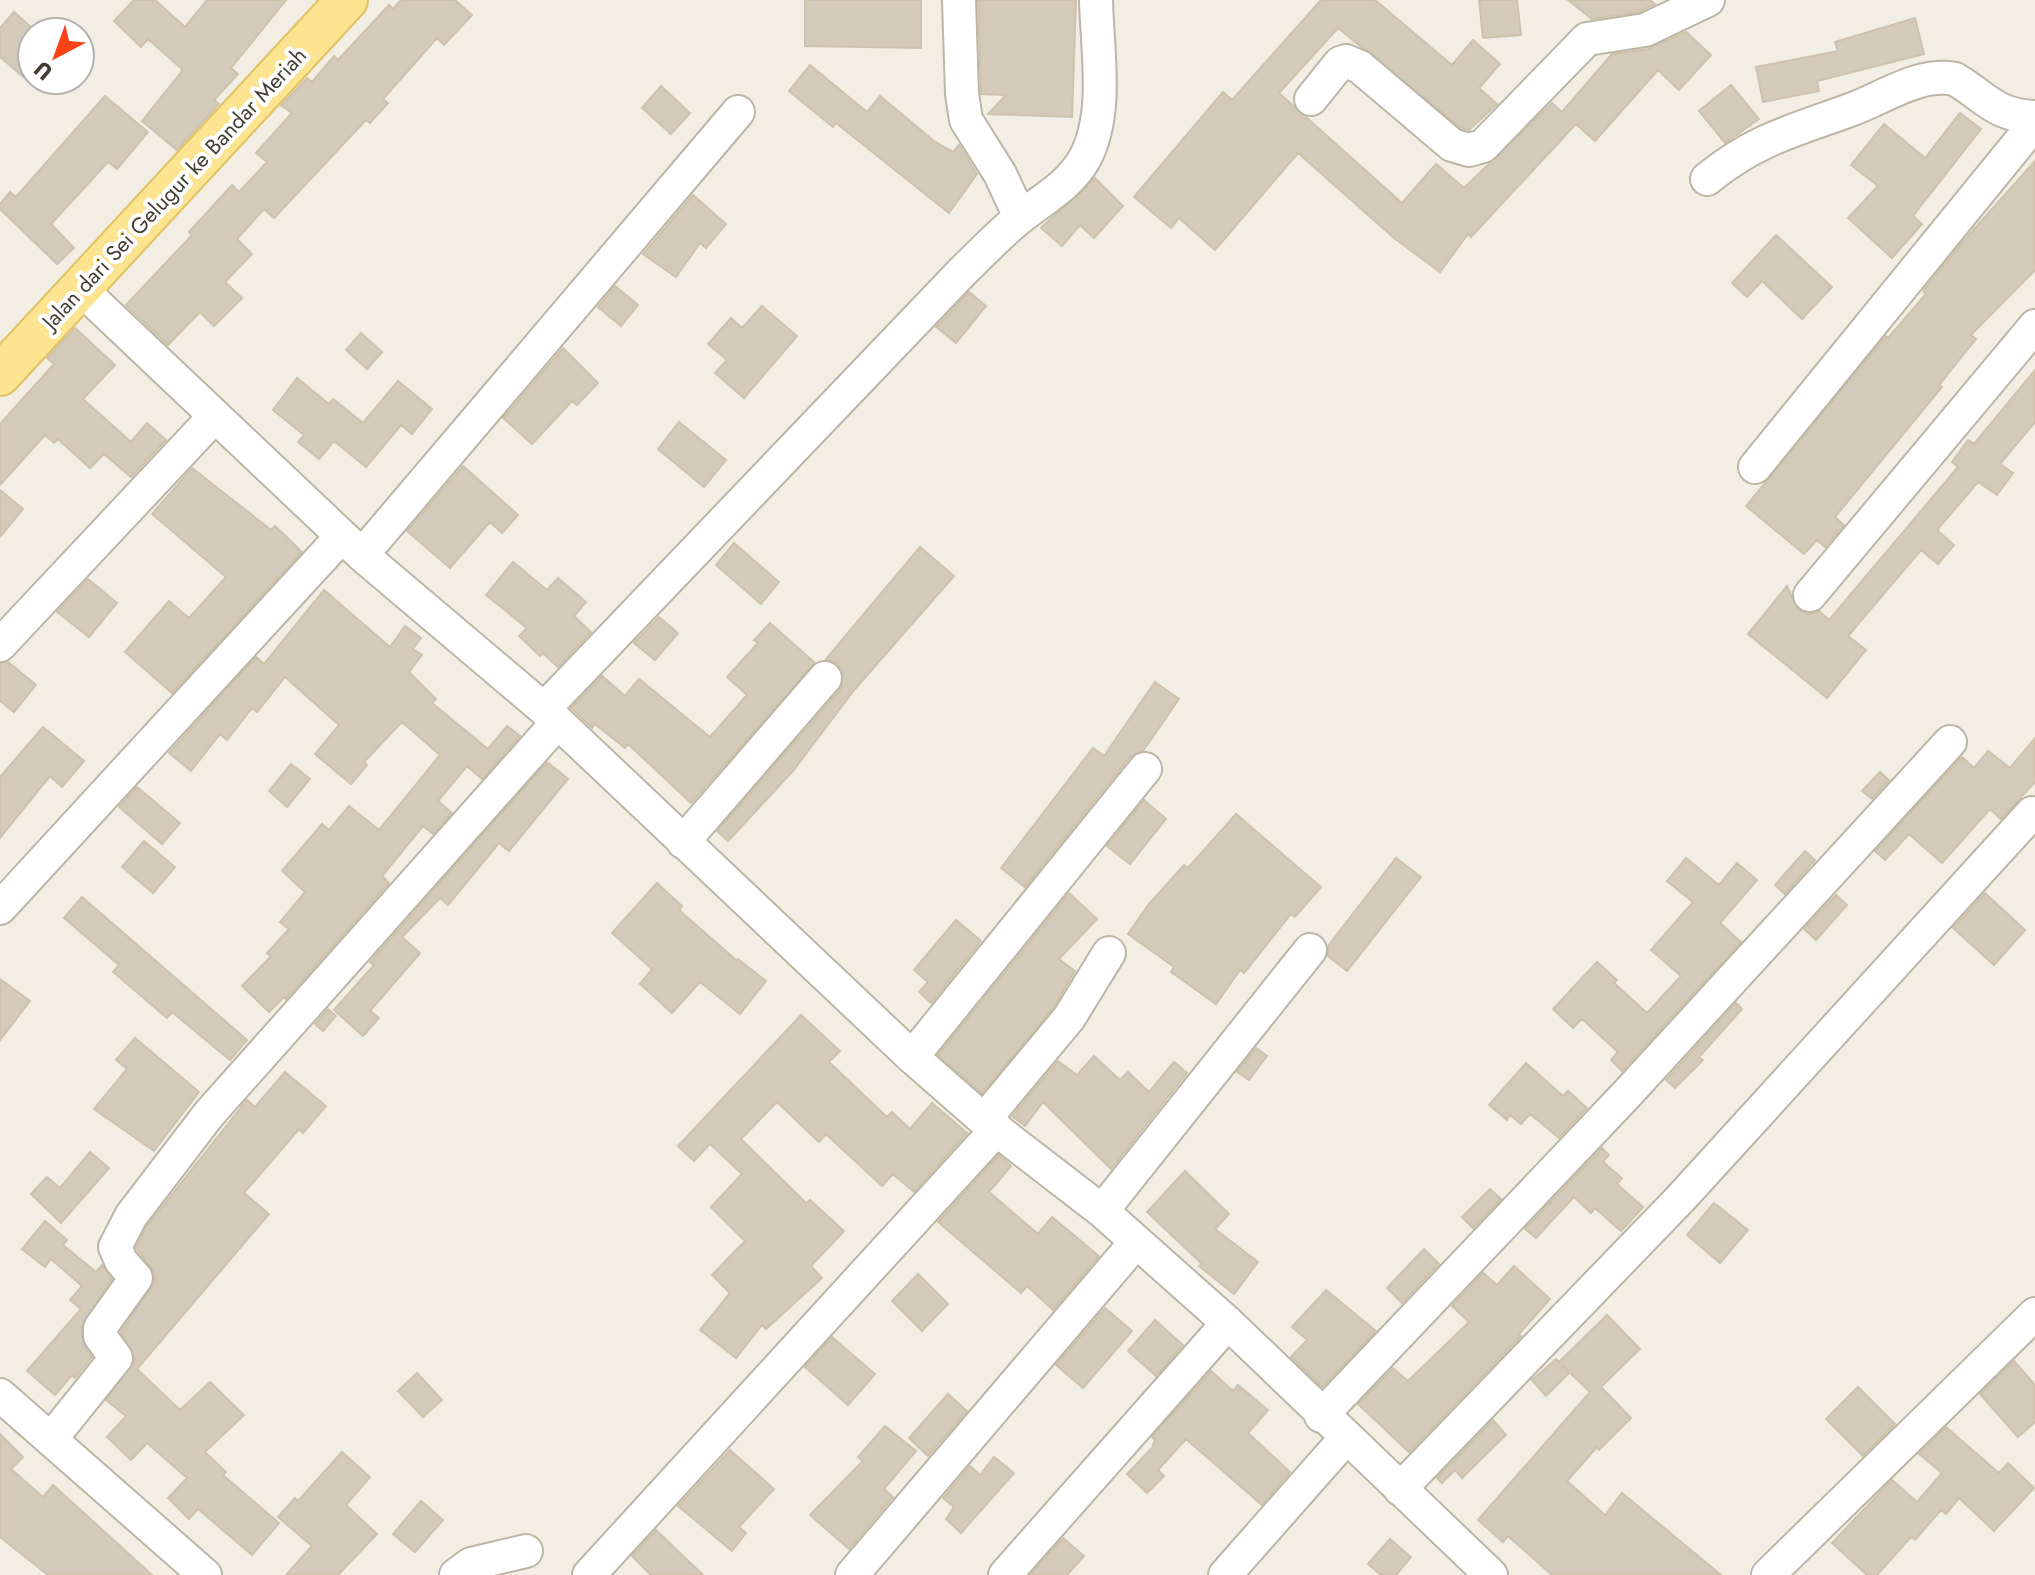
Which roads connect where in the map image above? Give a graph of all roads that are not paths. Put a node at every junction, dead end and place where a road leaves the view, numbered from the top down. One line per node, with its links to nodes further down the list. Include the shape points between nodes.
1 (347, 0): 10 (main road, Jalan dari Sei Gelugur ke Bandar Meriah)
2 (959, 0): 9 (street, via 966,120)
3 (1096, 0): 9 (street, via 1099,97 1085,158 1061,188)
4 (1708, 0): 5 (street, via 1645,30 1587,39 1483,146 1469,150 1452,145 1346,61)
5 (1311, 99)
6 (738, 112): 15 (street)
7 (2035, 120): 8 (street, via 1996,110 1955,79 1913,83 1791,128 1734,157); 14 (street)
8 (1707, 179)
9 (1020, 217): 19 (street, via 963,271)
10 (82, 290): 12 (main road, Jalan dari Sei Gelugur ke Bandar Meriah); 13 (street)
11 (2035, 326): 16 (street)
12 (0, 375)
13 (215, 416): 15 (street); 17 (street)
14 (1755, 467)
15 (352, 546): 19 (street); 24 (street)
16 (1810, 595)
17 (0, 645)
18 (825, 678): 23 (street)
19 (551, 716): 23 (street); 35 (street, via 209,1114 131,1216 115,1247 136,1278 100,1328 116,1358)
20 (1950, 742): 34 (street)
21 (1145, 769): 27 (street)
22 (2032, 813): 37 (street, via 1681,1198)
23 (683, 842): 27 (street)
24 (0, 908)
25 (1310, 950): 29 (street)
26 (1109, 953): 28 (street)
27 (912, 1057): 28 (street)
28 (991, 1124): 29 (street); 41 (street)
29 (1102, 1211): 30 (street)
30 (1136, 1242): 32 (street); 42 (street)
31 (2035, 1314): 46 (street)
32 (1228, 1323): 34 (street); 43 (street)
33 (2, 1400): 35 (street)
34 (1321, 1416): 36 (street)
35 (51, 1439): 39 (street)
36 (1345, 1439): 37 (street); 44 (street)
37 (1400, 1489): 45 (street)
38 (526, 1551): 40 (street, via 471,1564)
39 (205, 1575)
40 (456, 1575)
41 (589, 1575)
42 (852, 1575)
43 (1005, 1575)
44 (1225, 1575)
45 (1491, 1575)
46 (1768, 1575)

